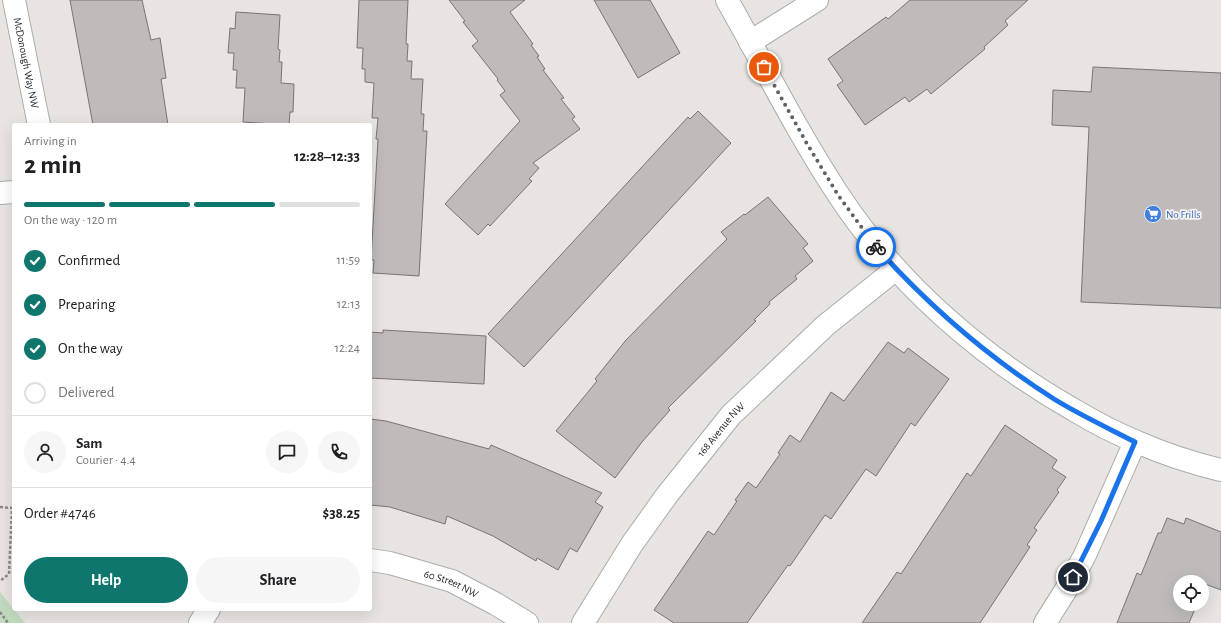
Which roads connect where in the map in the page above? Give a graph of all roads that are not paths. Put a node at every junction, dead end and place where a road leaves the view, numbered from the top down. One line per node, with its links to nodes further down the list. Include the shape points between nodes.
1 (14, 0): 5 (street, McDonough Way NW)
2 (726, 0): 4 (street)
3 (817, 0): 4 (street)
4 (750, 42): 8 (street, via 838,195 874,245)
5 (39, 123)
6 (12, 192): 7 (street)
7 (0, 193)
8 (896, 269): 9 (street, via 952,323 1018,375 1075,411); 15 (street, 168 Avenue NW, via 826,325 731,415 676,483 641,532)
9 (1135, 442): 10 (street); 16 (street, via 1084,555)
10 (1221, 470)
11 (372, 560): 14 (street, 60 Street NW, via 452,581)
12 (208, 611): 13 (street)
13 (200, 623)
14 (527, 623)
15 (583, 623)
16 (1045, 623)

